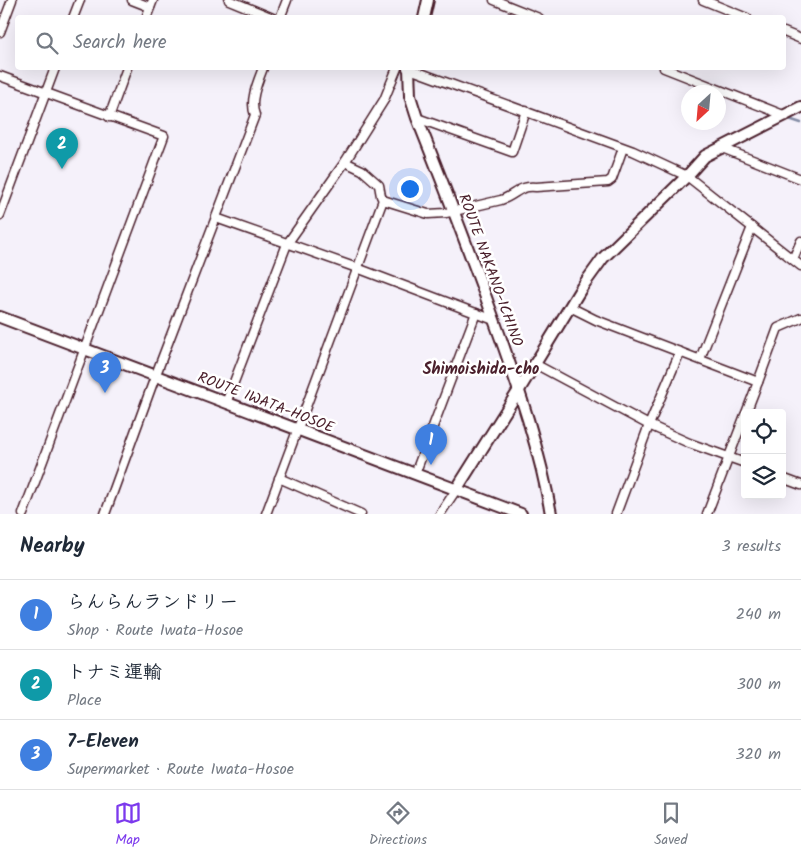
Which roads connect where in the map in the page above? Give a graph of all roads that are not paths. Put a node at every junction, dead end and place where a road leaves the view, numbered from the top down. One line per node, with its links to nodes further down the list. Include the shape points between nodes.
1 (12, 0): 16 (street)
2 (80, 0): 10 (street)
3 (132, 0): 9 (street)
4 (229, 0): 11 (street)
5 (287, 0): 12 (street)
6 (428, 0): 13 (main road)
7 (494, 0): 14 (street)
8 (703, 0): 15 (street)
9 (151, 4)
10 (74, 15)
11 (266, 15)
12 (281, 15)
13 (425, 15)
14 (532, 15)
15 (740, 15)
16 (0, 32)
17 (786, 33): 18 (street)
18 (801, 39)
19 (54, 70): 27 (street)
20 (126, 70): 31 (street)
21 (262, 70): 41 (street, via 252,109 255,115)
22 (396, 70): 35 (street, via 384,100)
23 (409, 70): 32 (main road, ROUTE NAKANO-ICHINO, via 410,96)
24 (414, 70): 29 (street)
25 (669, 70): 30 (street)
26 (0, 76): 27 (street)
27 (46, 93): 31 (street); 40 (street)
28 (801, 107): 30 (main road)
29 (526, 111): 32 (street, via 512,152); 33 (street)
30 (786, 116): 34 (main road)
31 (109, 117): 53 (street, via 164,136)
32 (417, 118): 39 (main road, ROUTE NAKANO-ICHINO)
33 (624, 148): 36 (street); 39 (street, via 608,182 526,186 500,200)
34 (722, 148): 36 (main road, via 705,156); 37 (street)
35 (345, 162): 38 (street, via 362,170 379,185); 44 (street)
36 (688, 176): 42 (street); 48 (main road, via 603,258)
37 (801, 179)
38 (383, 200): 39 (street, via 421,213 440,214); 47 (street)
39 (453, 210): 52 (main road, ROUTE NAKANO-ICHINO)
40 (0, 215)
41 (216, 218): 44 (street); 57 (street)
42 (752, 227): 45 (street); 55 (street)
43 (801, 240): 45 (street)
44 (287, 244): 47 (street); 60 (street)
45 (793, 259): 46 (street)
46 (801, 266)
47 (357, 268): 49 (street); 64 (street)
48 (570, 307): 54 (street); 56 (main road)
49 (476, 314): 52 (street); 67 (street)
50 (0, 317): 53 (main road, ROUTE IWATA-HOSOE)
51 (801, 318): 58 (street, via 778,328)
52 (494, 320): 59 (main road, ROUTE NAKANO-ICHINO)
53 (84, 350): 57 (main road, ROUTE IWATA-HOSOE); 72 (street)
54 (680, 352): 55 (street); 63 (street)
55 (700, 359): 58 (street)
56 (535, 364): 59 (main road); 63 (street)
57 (155, 377): 60 (main road, ROUTE IWATA-HOSOE); 73 (street)
58 (758, 382): 61 (street)
59 (519, 390): 71 (main road); 78 (main road, ROUTE NAKANO-ICHINO)
60 (226, 403): 64 (main road, ROUTE IWATA-HOSOE)
61 (747, 409)
62 (741, 424): 65 (street)
63 (650, 425): 65 (street); 79 (street)
64 (297, 430): 67 (main road, ROUTE IWATA-HOSOE); 68 (street)
65 (728, 457): 66 (street); 80 (street)
66 (741, 462)
67 (415, 474): 71 (main road, ROUTE IWATA-HOSOE)
68 (279, 478): 74 (street); 75 (street)
69 (786, 479): 70 (street)
70 (801, 485)
71 (456, 490): 76 (street); 77 (main road, ROUTE IWATA-HOSOE)
72 (25, 513)
73 (105, 514)
74 (266, 514)
75 (361, 514)
76 (440, 514)
77 (521, 514)
78 (551, 514)
79 (616, 514)
80 (707, 514)

